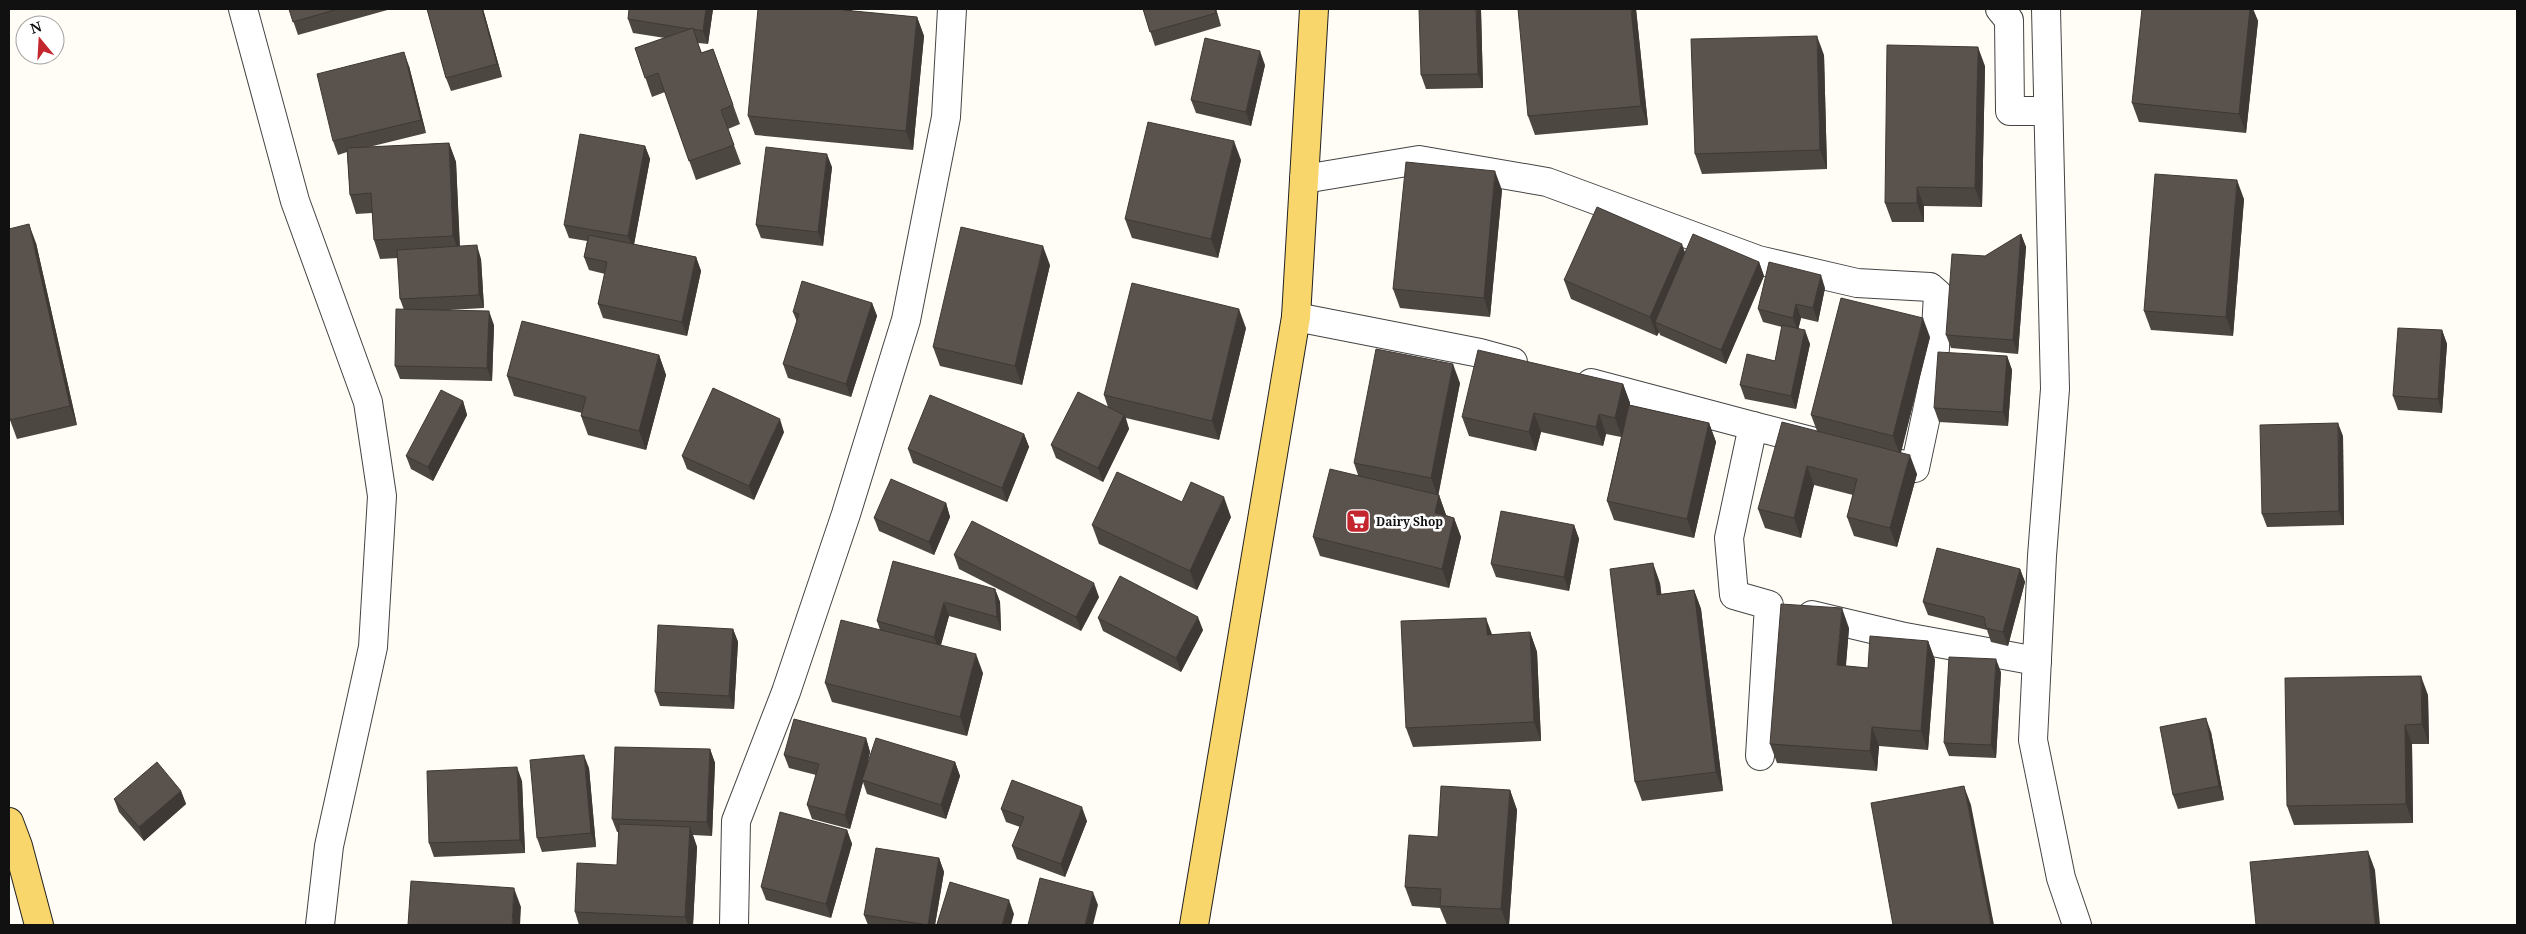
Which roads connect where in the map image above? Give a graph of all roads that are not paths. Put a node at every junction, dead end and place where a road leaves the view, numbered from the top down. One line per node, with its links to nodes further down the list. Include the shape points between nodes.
1 (244, 9): 17 (street, via 295,201 368,402 382,496 373,647 329,846)
2 (952, 9): 18 (street, via 946,117 906,320 786,692 736,820)
3 (1314, 9): 7 (main road)
4 (2000, 9): 6 (street, via 2009,20 2010,111)
5 (2046, 9): 6 (street)
6 (2048, 111): 13 (street, via 2054,389)
7 (1304, 179): 8 (main road); 11 (street, via 1419,160 1547,182 1758,260 1857,283 1930,287 1938,294 1933,383 1915,468)
8 (1296, 316): 9 (street, via 1480,353); 19 (main road)
9 (1537, 368)
10 (1565, 376): 11 (street)
11 (1754, 426): 12 (street, via 1729,538 1734,595)
12 (1769, 605): 13 (street, via 1905,637); 14 (street)
13 (2037, 661): 20 (street, via 2033,740 2061,878)
14 (1760, 756)
15 (9, 822): 16 (main road)
16 (39, 925)
17 (320, 925)
18 (734, 925)
19 (1194, 925)
20 (2077, 925)

